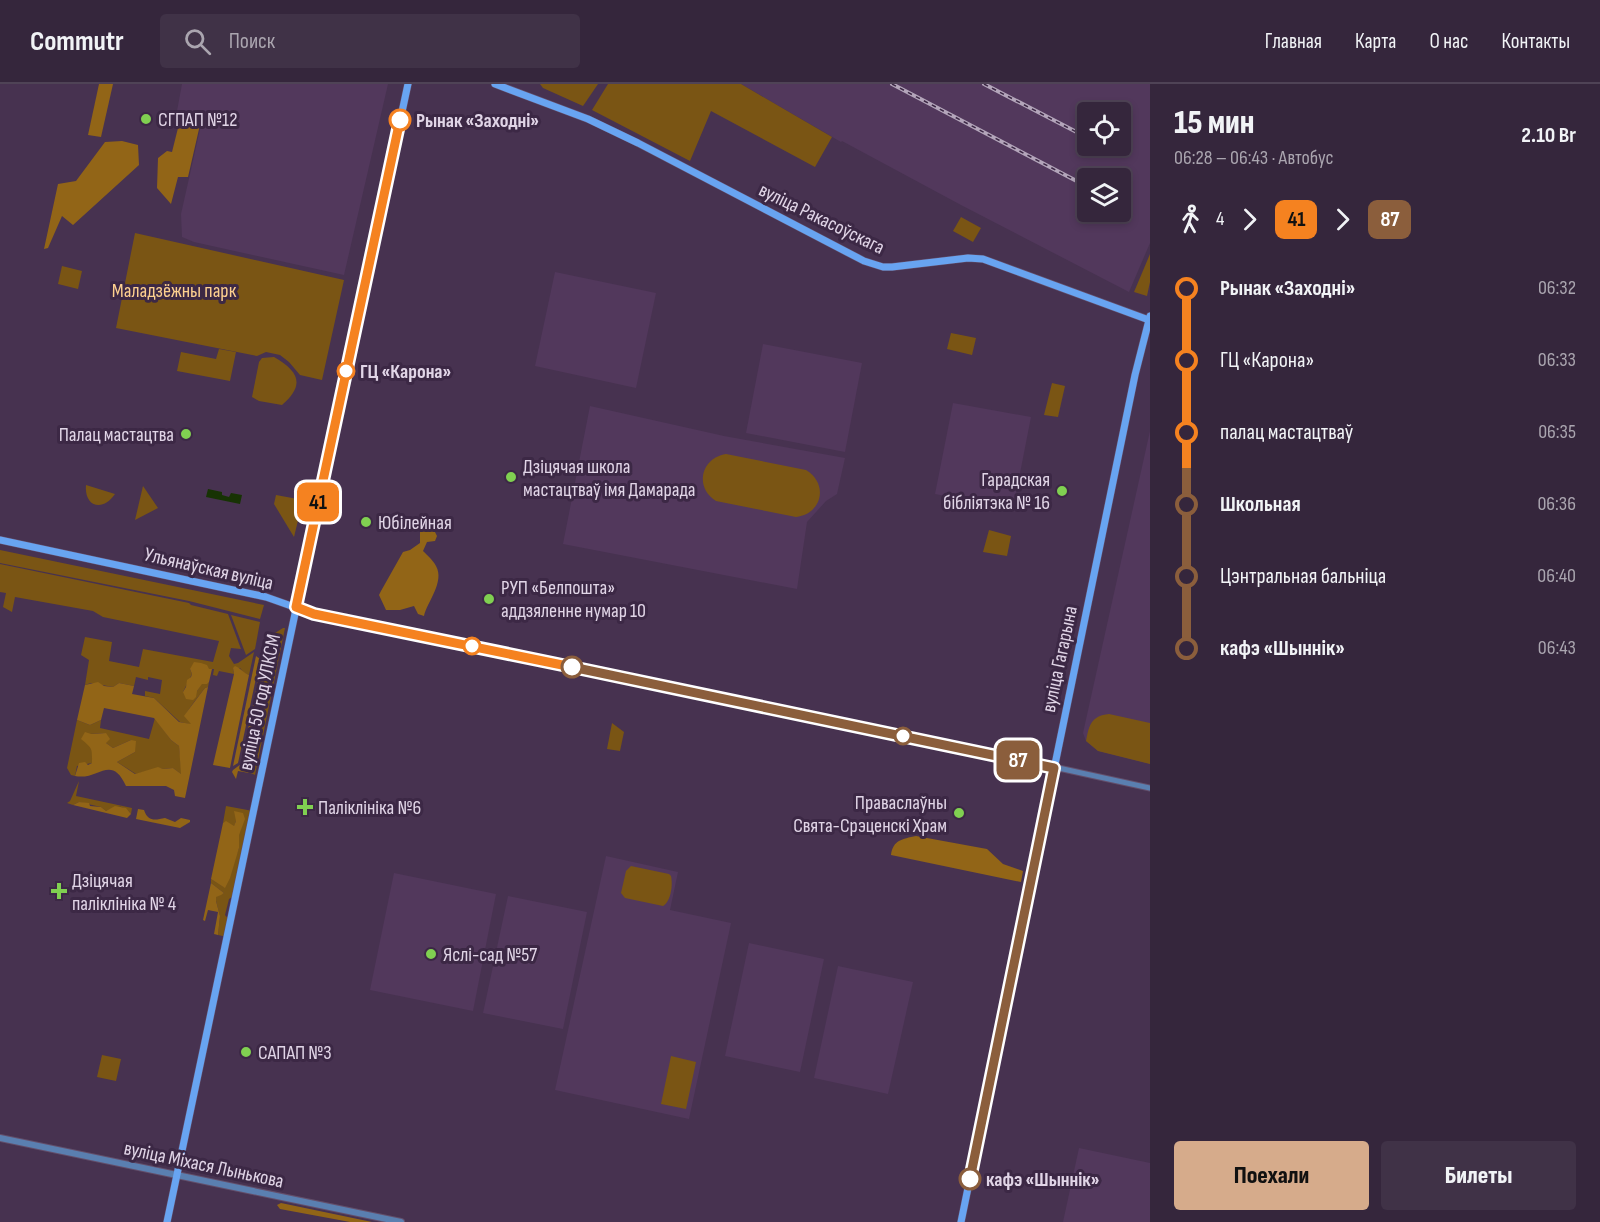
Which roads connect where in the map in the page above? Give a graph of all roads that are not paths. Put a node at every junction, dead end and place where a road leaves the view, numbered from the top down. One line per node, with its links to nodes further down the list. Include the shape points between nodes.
1 (408, 84): 5 (main road, вуліца 50 год УЛКСМ)
2 (495, 84): 3 (main road, вуліца Ракасоўскага, via 588,119 864,261 892,267 983,259)
3 (1149, 318): 6 (main road, вуліца Гагарына)
4 (0, 540): 5 (main road, Ульянаўская вуліца, via 266,597)
5 (296, 607): 6 (main road, Ульянаўская вуліца); 9 (main road, вуліца 50 год УЛКСМ)
6 (1054, 768): 7 (street, Ульянаўская вуліца); 12 (main road, вуліца Гагарына)
7 (1150, 788)
8 (0, 1138): 9 (street, вуліца Міхася Лынькова)
9 (177, 1174): 10 (main road, вуліца 50 год УЛКСМ); 11 (street, вуліца Міхася Лынькова)
10 (167, 1222)
11 (401, 1222)
12 (961, 1222)

